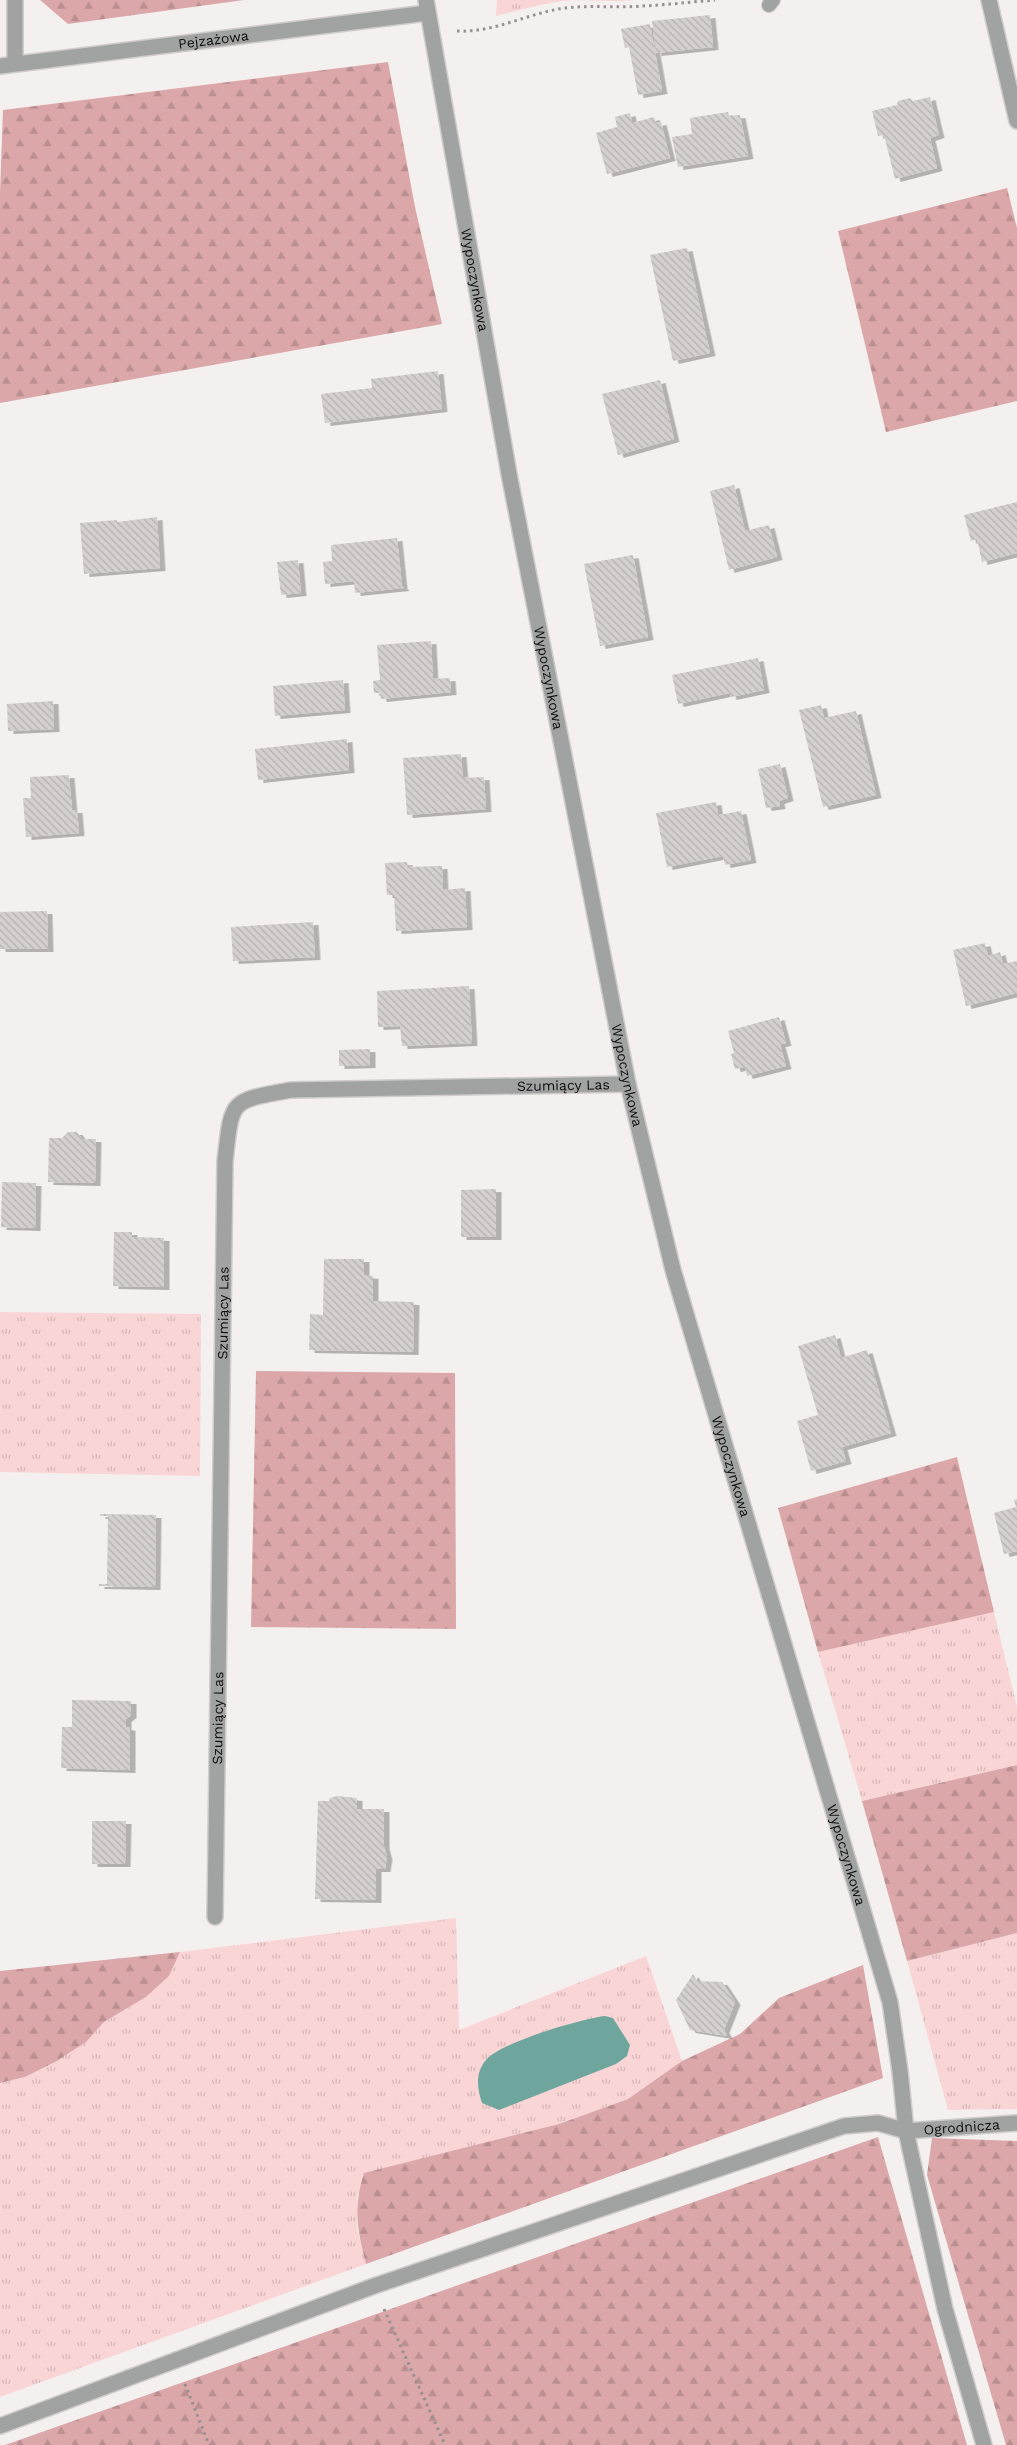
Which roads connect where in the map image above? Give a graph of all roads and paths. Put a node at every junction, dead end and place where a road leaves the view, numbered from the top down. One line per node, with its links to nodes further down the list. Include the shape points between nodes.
1 (15, 0): 5 (street)
2 (714, 0): 4 (path, via 566,8 468,32 450,30)
3 (989, 0): 6 (street)
4 (426, 6): 5 (street, Pejzażowa); 7 (street, Wypoczynkowa, via 509,474)
5 (7, 65)
6 (1017, 121)
7 (628, 1084): 8 (street, Szumiący Las, via 291,1090 249,1097 236,1107 230,1117 225,1161); 10 (street, Wypoczynkowa, via 673,1270 890,2002)
8 (215, 1917)
9 (1017, 2123): 10 (street, Ogrodnicza)
10 (906, 2130): 11 (street, Ogrodnicza, via 878,2123 844,2126); 16 (street, Wypoczynkowa, via 945,2309)
11 (374, 2286): 12 (street, Ogrodnicza); 15 (path)
12 (175, 2360): 13 (street, Ogrodnicza); 14 (path)
13 (0, 2426)
14 (209, 2445)
15 (445, 2445)
16 (984, 2445)

